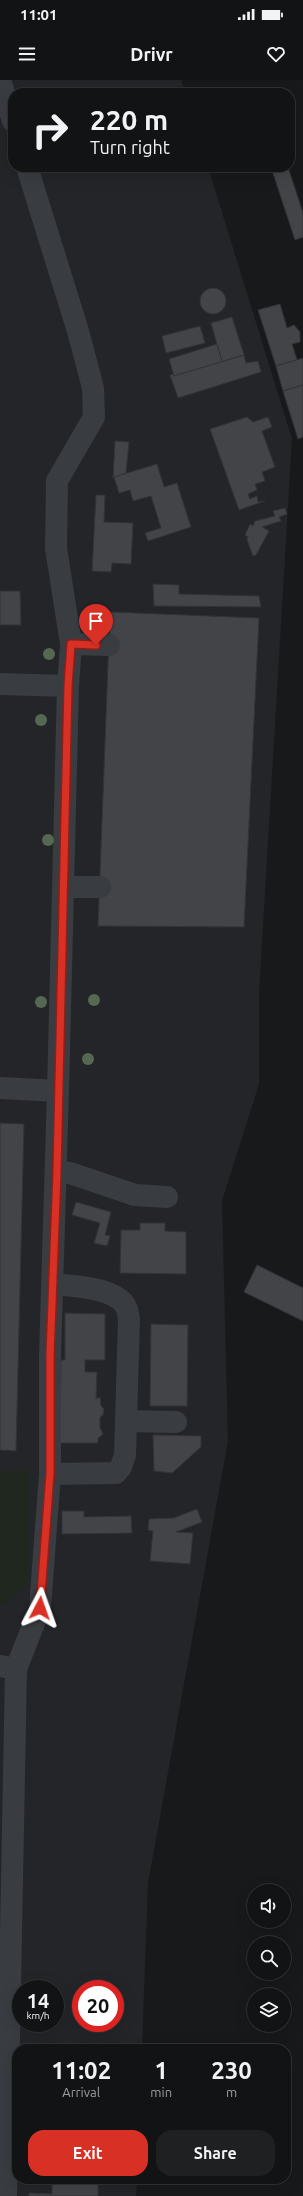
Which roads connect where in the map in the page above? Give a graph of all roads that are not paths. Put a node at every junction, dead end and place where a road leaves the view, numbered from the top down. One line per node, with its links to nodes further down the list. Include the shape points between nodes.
1 (0, 80): 2 (lane)
2 (8, 106)
3 (29, 172): 4 (lane, via 93,388 94,417 57,481 56,548)
4 (71, 644): 5 (lane); 7 (lane)
5 (109, 645)
6 (0, 684): 7 (lane)
7 (68, 686): 8 (lane)
8 (63, 887): 9 (lane); 11 (lane)
9 (100, 887)
10 (0, 1088): 11 (lane)
11 (58, 1091): 12 (lane)
12 (57, 1172): 13 (lane, via 70,1173 135,1195); 14 (lane)
13 (167, 1196)
14 (53, 1284): 15 (lane, via 96,1289 116,1297 126,1306 129,1319); 17 (lane)
15 (126, 1421): 16 (lane); 17 (lane, via 125,1456 116,1473)
16 (176, 1422)
17 (50, 1474): 18 (lane, via 40,1608)
18 (8, 1667): 19 (lane)
19 (6, 2196)

